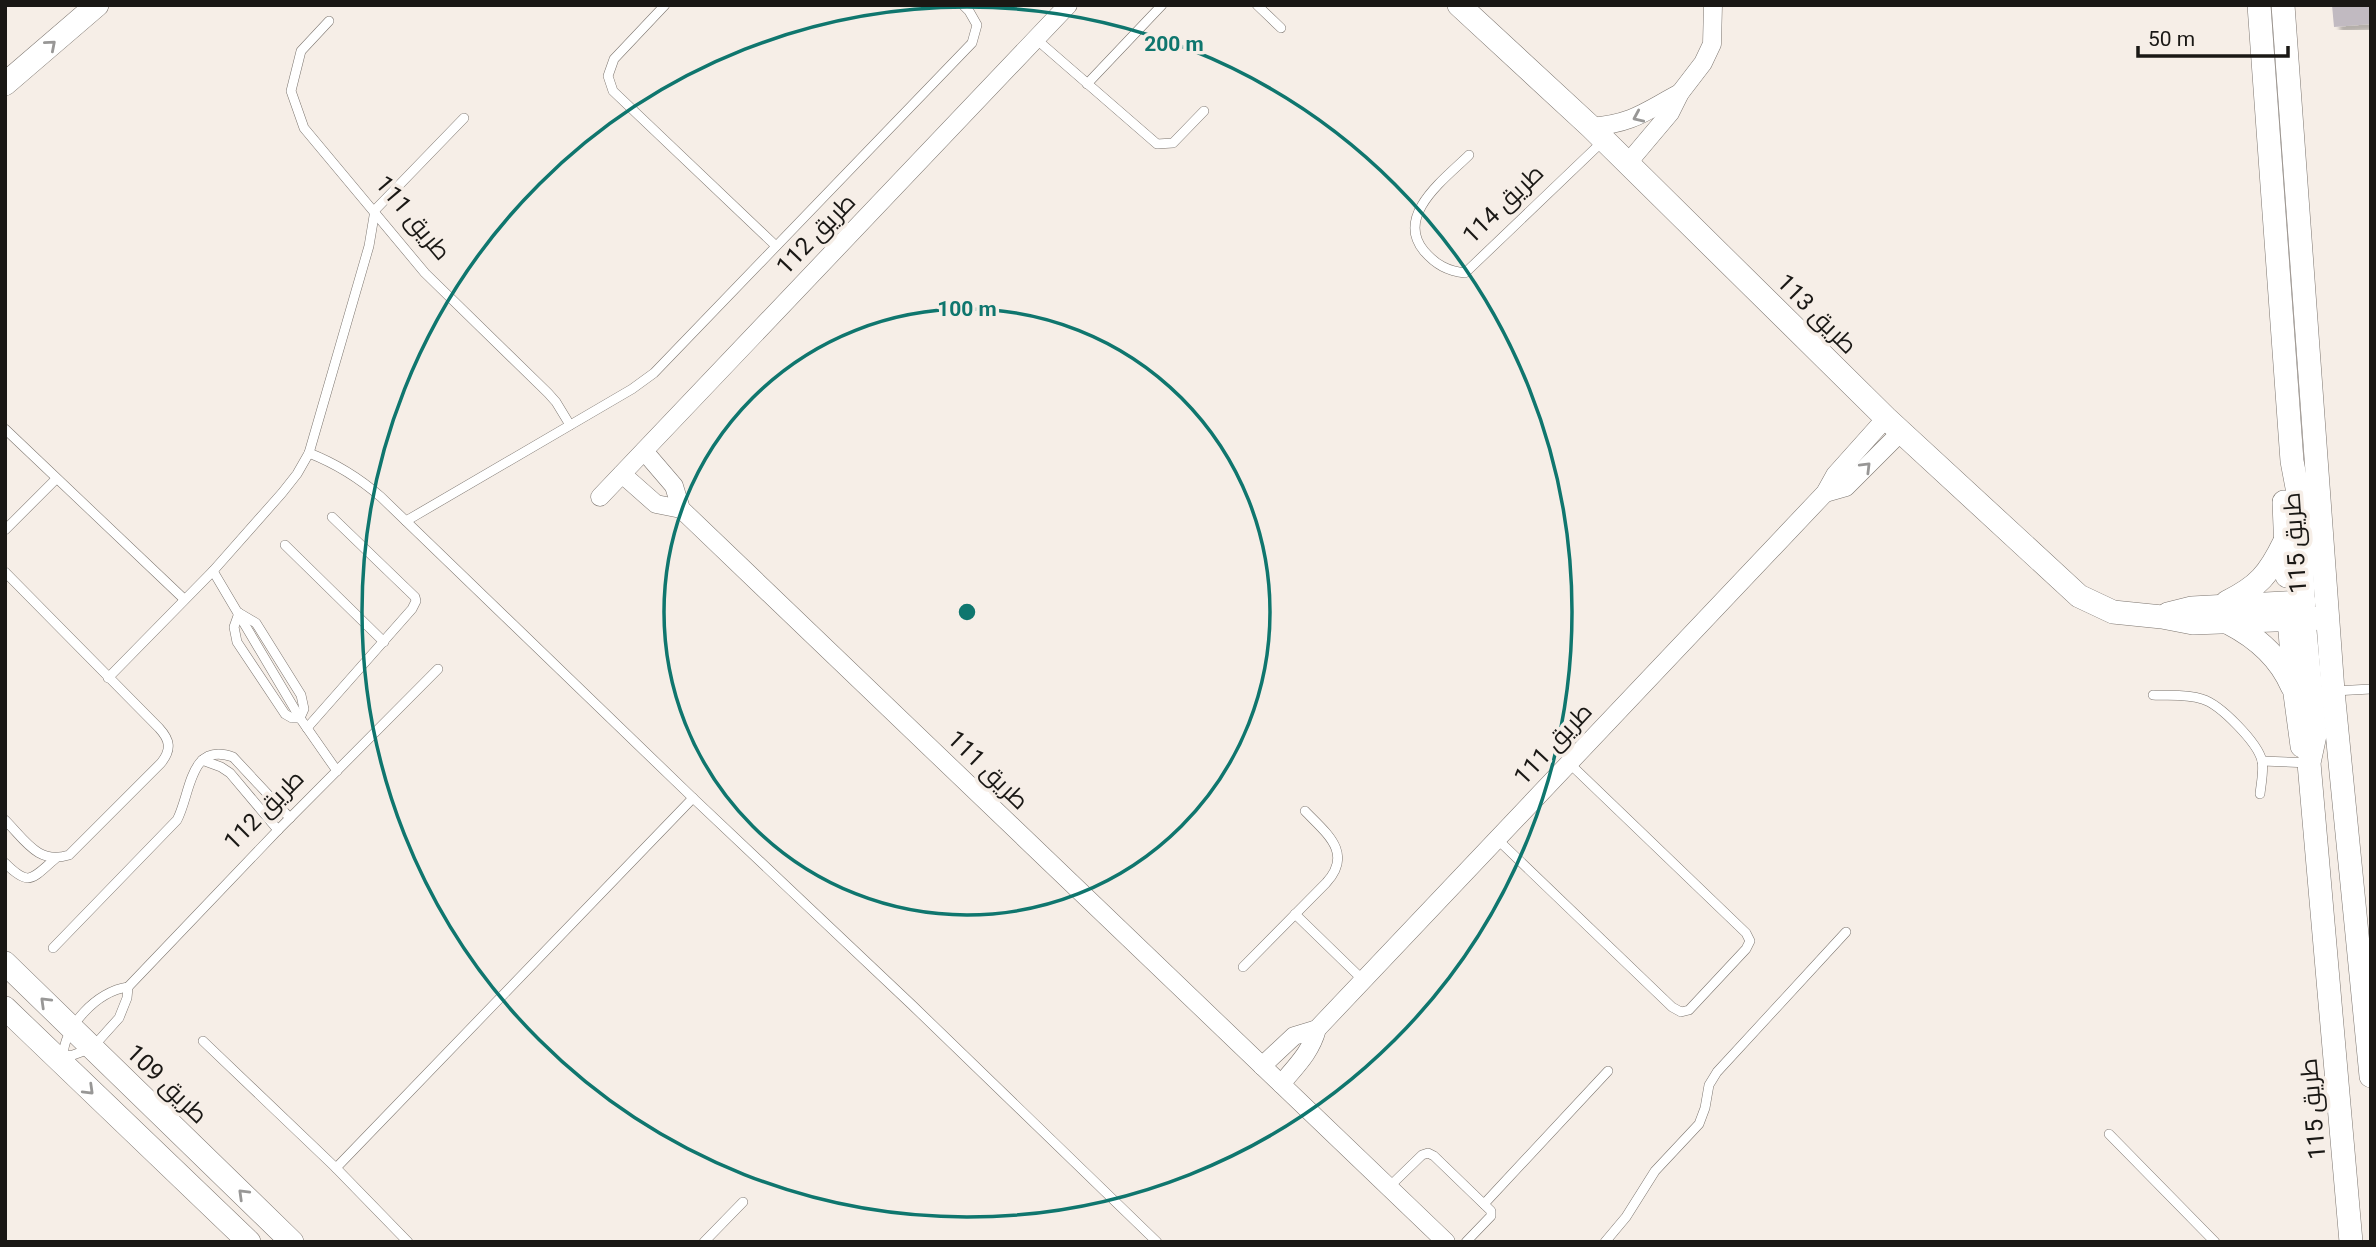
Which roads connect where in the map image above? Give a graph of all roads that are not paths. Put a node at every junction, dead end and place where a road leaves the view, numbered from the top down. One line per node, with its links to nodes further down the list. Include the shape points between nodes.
1 (97, 5): 14 (street, one-way to 1)
2 (665, 5): 23 (lane, via 614,59 608,76 613,91)
3 (963, 5): 23 (lane, via 977,25 972,43)
4 (1068, 5): 13 (street, طريق 112)
5 (1162, 5): 15 (lane)
6 (1257, 5): 12 (lane)
7 (1459, 5): 19 (street, طريق 113)
8 (1713, 5): 16 (street, via 1712,44)
9 (2259, 5): 29 (street, طريق 115)
10 (2283, 5): 43 (street, طريق 115)
11 (329, 21): 22 (lane, طريق 111, via 301,51 291,91 304,128)
12 (1281, 27)
13 (1036, 39): 15 (lane); 27 (street, طريق 112)
14 (5, 84)
15 (1087, 84): 17 (lane, via 1162,145 1177,140)
16 (1680, 93): 19 (street, one-way to 19); 21 (street, via 1670,113)
17 (1204, 111)
18 (464, 118): 22 (lane)
19 (1597, 134): 20 (lane, طريق 114, via 1465,273 1434,262 1421,248 1415,220 1422,203); 21 (street, طريق 113)
20 (1469, 155)
21 (1627, 164): 25 (street, طريق 113)
22 (374, 210): 24 (lane, طريق 111, via 425,273 548,393); 28 (lane, via 369,246)
23 (776, 246): 24 (lane, via 653,373)
24 (570, 425): 35 (lane)
25 (1893, 425): 44 (street, طريق 113, via 2079,596 2113,612 2162,617 2192,608); 56 (street, طريق 111, via 1842,466 1825,493)
26 (5, 429): 31 (lane)
27 (644, 451): 30 (street, طريق 112); 33 (street, طريق 111, via 674,485)
28 (309, 453): 35 (lane, via 359,478); 39 (lane, via 298,474)
29 (2292, 461): 37 (street, طريق 115, via 2283,490); 43 (street, طريق 115, via 2299,498)
30 (622, 474): 32 (street, طريق 112); 33 (street, طريق 111, via 656,504)
31 (56, 479): 36 (lane); 41 (lane)
32 (600, 497)
33 (681, 509): 81 (street, طريق 111)
34 (332, 517): 45 (lane, via 415,597 415,606)
35 (406, 521): 60 (lane)
36 (5, 530)
37 (2285, 540): 43 (street, طريق 115); 44 (street, via 2267,575)
38 (285, 544): 45 (lane)
39 (213, 571): 41 (lane); 42 (lane)
40 (5, 572): 47 (lane)
41 (184, 599): 47 (lane)
42 (239, 613): 52 (lane, via 256,623 300,695 304,709); 52 (lane, via 234,627 237,642 285,715)
43 (2302, 613): 44 (street, طريق 113); 49 (street, طريق 115); 50 (street, طريق 115); 57 (street, طريق 115, via 2315,735)
44 (2225, 614): 50 (street, via 2264,647)
45 (384, 642): 53 (lane)
46 (438, 669): 58 (lane, طريق 112)
47 (108, 678): 66 (lane, via 167,737 170,746 167,755 69,855)
48 (2371, 689): 49 (lane)
49 (2333, 691): 83 (street, طريق 115)
50 (2295, 694): 57 (street, طريق 115, via 2301,745)
51 (2153, 695): 55 (lane, via 2199,698 2213,704 2253,743)
52 (300, 718): 53 (lane)
53 (307, 729): 58 (lane)
54 (202, 760): 62 (lane, via 211,754 233,757); 64 (lane, via 230,773); 70 (lane, via 189,781 177,820)
55 (2262, 761): 57 (lane); 59 (lane)
56 (1569, 763): 65 (street, طريق 111); 65 (lane, via 1750,941 1689,1010 1672,1007)
57 (2309, 763): 101 (street, طريق 115)
58 (337, 772): 62 (lane, طريق 112)
59 (2260, 794)
60 (692, 798): 87 (lane); 96 (lane)
61 (1305, 811): 68 (lane, via 1329,836 1338,860 1332,877)
62 (290, 818): 64 (lane, طريق 112)
63 (5, 820): 66 (lane, via 41,856)
64 (278, 830): 74 (lane, طريق 112)
65 (1497, 839): 73 (street, طريق 111)
66 (55, 859): 67 (lane, via 25,878)
67 (5, 863)
68 (1296, 914): 72 (lane); 73 (lane)
69 (1846, 932): 99 (lane, via 1717,1072 1699,1124 1655,1171)
70 (53, 948)
71 (5, 963): 76 (street, طريق 109, one-way to 71)
72 (1243, 967)
73 (1363, 980): 77 (street, طريق 111)
74 (128, 986): 76 (lane, طريق 112, via 102,996); 79 (lane, طريق 112, via 119,1018)
75 (5, 1008): 80 (street)
76 (71, 1028): 79 (street, طريق 109); 80 (lane, طريق 112)
77 (1317, 1029): 81 (street, طريق 111, via 1294,1036); 84 (street, طريق 111, via 1309,1050)
78 (204, 1041): 87 (lane)
79 (92, 1048): 80 (lane); 86 (street, طريق 109)
80 (60, 1059): 88 (street, one-way to 88)
81 (1262, 1066): 84 (street, طريق 111)
82 (1608, 1071): 91 (lane)
83 (2371, 1076)
84 (1280, 1084): 89 (street, طريق 111)
85 (2109, 1134): 100 (lane)
86 (210, 1162): 88 (street); 93 (street, طريق 109, one-way to 86)
87 (336, 1168): 94 (lane)
88 (188, 1184): 92 (street)
89 (1389, 1188): 91 (lane, via 1428,1153); 97 (street, طريق 111)
90 (743, 1202): 95 (lane)
91 (1484, 1204): 98 (lane, via 1490,1216)
92 (248, 1242)
93 (292, 1242)
94 (408, 1242)
95 (704, 1242)
96 (1157, 1242)
97 (1446, 1242)
98 (1466, 1242)
99 (1605, 1242)
100 (2215, 1242)
101 (2351, 1242)

